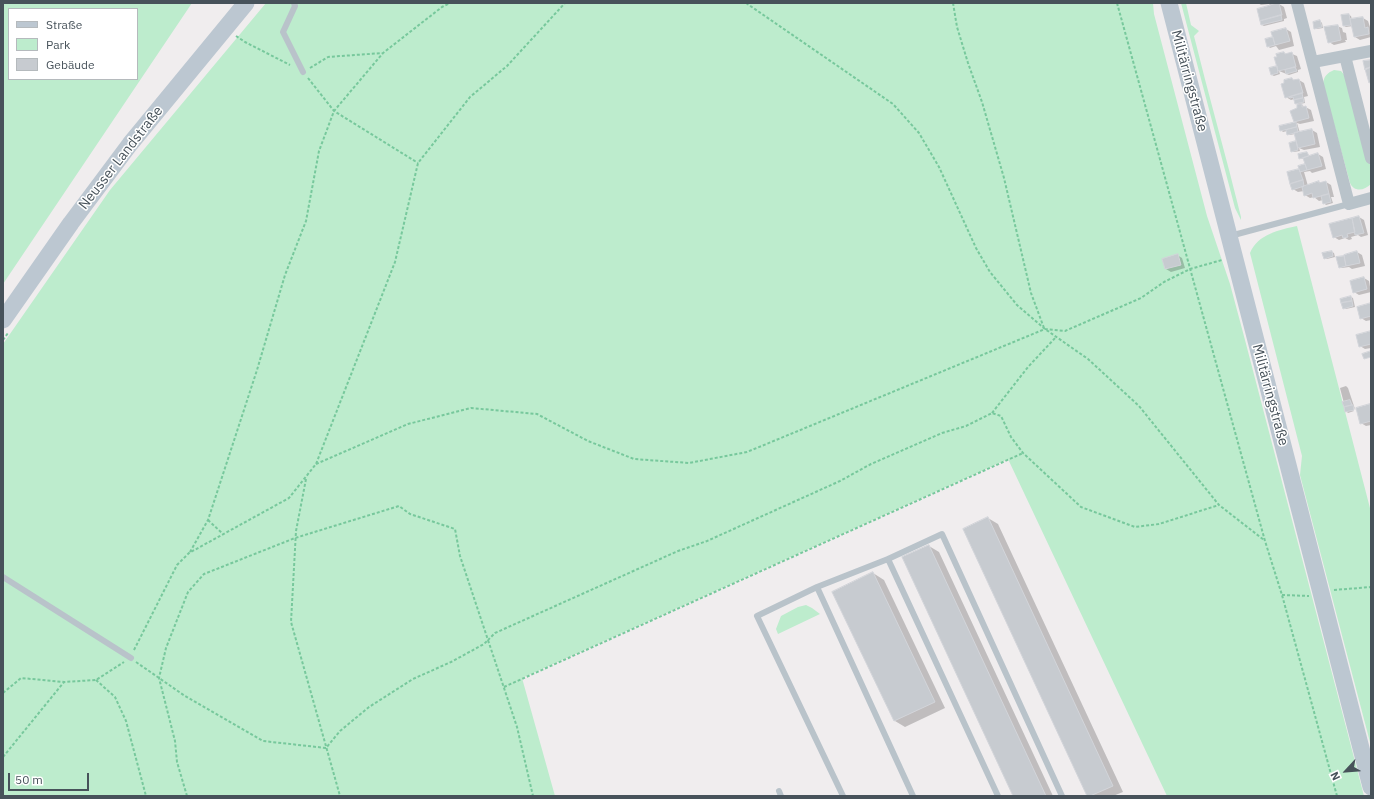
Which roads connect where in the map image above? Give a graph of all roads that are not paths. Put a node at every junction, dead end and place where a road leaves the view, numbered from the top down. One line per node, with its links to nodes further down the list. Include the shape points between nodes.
1 (246, 3): 13 (main road, Neusser Landstraße, via 130,144)
2 (294, 3): 8 (lane, via 283,32)
3 (1169, 3): 12 (main road, Militärringstraße)
4 (1297, 3): 7 (street)
5 (1371, 51): 6 (street)
6 (1345, 56): 7 (street); 9 (street)
7 (1313, 62): 11 (street)
8 (304, 72)
9 (1371, 158)
10 (1371, 198): 11 (street)
11 (1349, 204): 12 (lane)
12 (1231, 242): 18 (main road, Militärringstraße)
13 (3, 320)
14 (888, 559): 16 (lane); 21 (lane); 22 (lane, via 942,534)
15 (3, 577): 17 (lane)
16 (817, 587): 19 (lane, via 757,616); 20 (lane)
17 (131, 658)
18 (1371, 787)
19 (843, 796)
20 (913, 796)
21 (998, 796)
22 (1062, 796)

